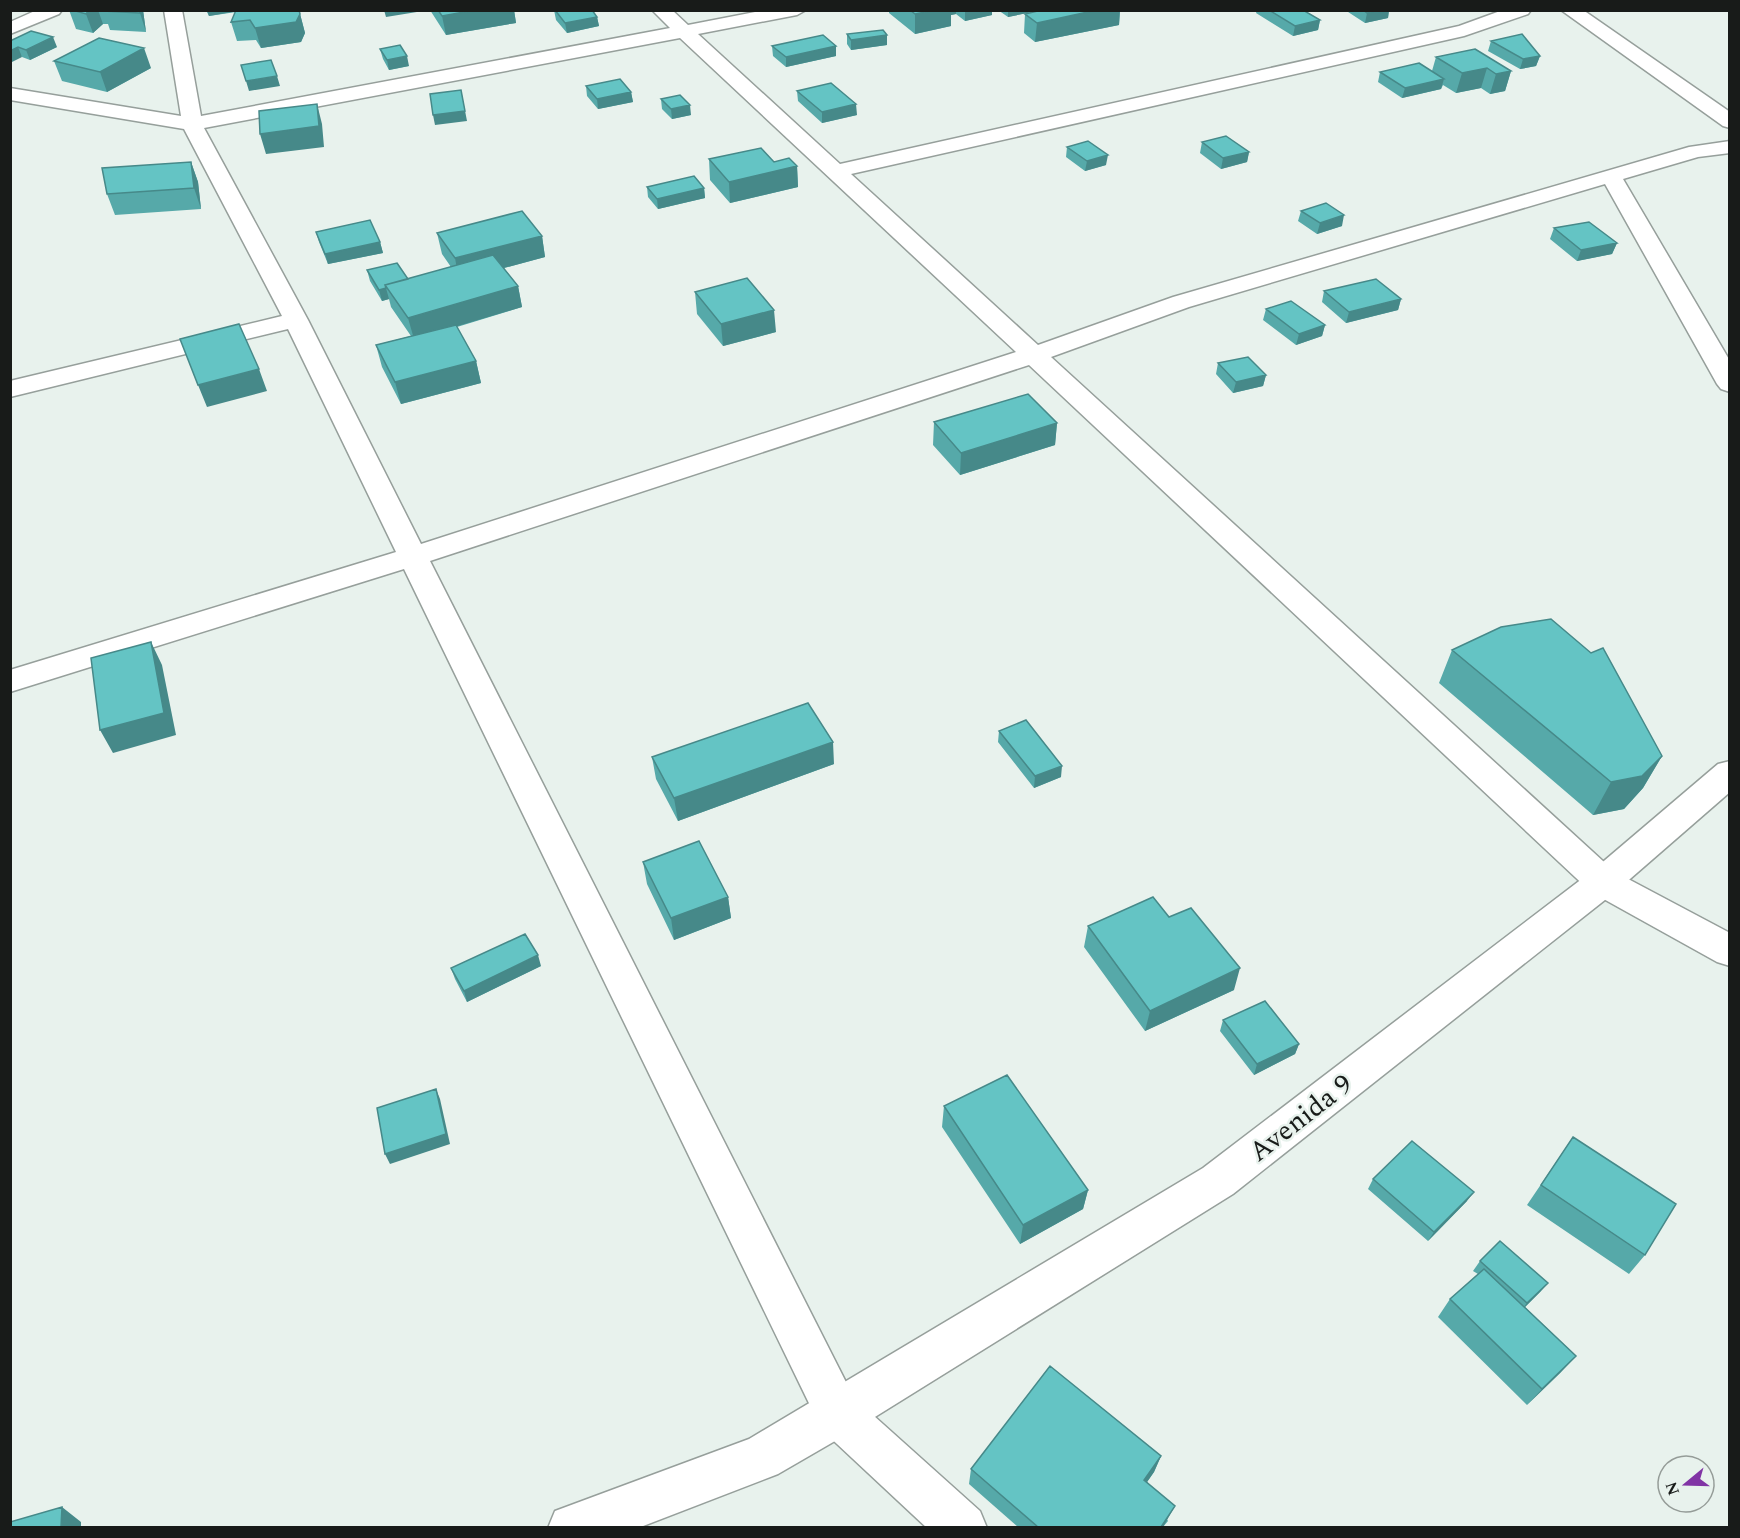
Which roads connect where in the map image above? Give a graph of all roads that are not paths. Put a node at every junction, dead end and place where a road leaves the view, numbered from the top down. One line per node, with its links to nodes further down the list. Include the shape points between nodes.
1 (54, 10): 8 (street)
2 (173, 10): 13 (street)
3 (661, 10): 10 (street)
4 (797, 10): 10 (street)
5 (1522, 10): 9 (street)
6 (1570, 10): 12 (street)
7 (1446, 17): 9 (street)
8 (10, 29)
9 (1464, 30): 15 (street)
10 (683, 32): 13 (street); 15 (street)
11 (10, 94): 13 (street)
12 (1730, 122)
13 (192, 124): 17 (street)
14 (1730, 147): 16 (street, via 1696,151)
15 (837, 171): 18 (street)
16 (1611, 176): 18 (street, via 1181,302); 19 (street)
17 (297, 320): 20 (street); 21 (street)
18 (1033, 355): 21 (street); 24 (street)
19 (1730, 384)
20 (10, 388)
21 (414, 556): 22 (street); 26 (street)
22 (10, 681)
23 (1730, 773): 24 (street, Avenida 9)
24 (1603, 882): 25 (street); 26 (street, Avenida 9, via 1218,1181)
25 (1730, 951)
26 (838, 1414): 27 (street, Avenida 9, via 762,1458); 28 (street)
27 (572, 1527)
28 (963, 1527)

